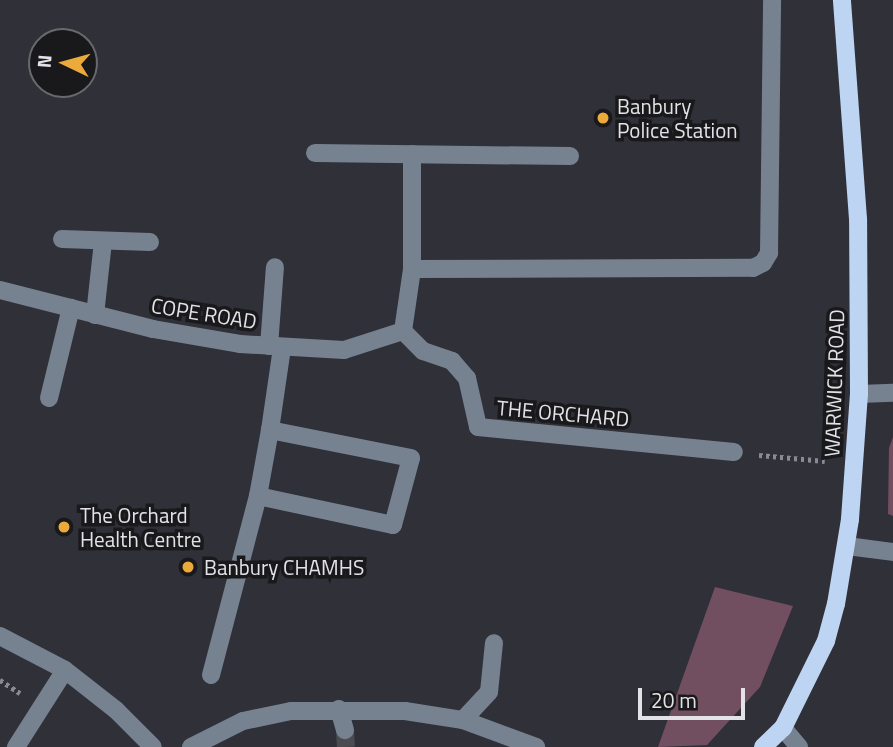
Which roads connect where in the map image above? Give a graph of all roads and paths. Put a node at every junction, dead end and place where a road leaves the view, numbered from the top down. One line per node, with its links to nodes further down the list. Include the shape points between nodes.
1 (772, 0): 10 (street, via 769,253 763,263 753,268)
2 (842, 0): 17 (main road, WARWICK ROAD, via 858,219)
3 (315, 153): 4 (street)
4 (412, 154): 5 (street); 10 (street)
5 (570, 156)
6 (62, 239): 7 (street)
7 (103, 241): 8 (street); 13 (street)
8 (150, 242)
9 (275, 267): 15 (street)
10 (412, 270): 14 (street)
11 (0, 290): 12 (street, COPE ROAD)
12 (71, 308): 13 (street, COPE ROAD); 18 (street)
13 (95, 315): 15 (street, COPE ROAD, via 191,337)
14 (403, 331): 15 (street, COPE ROAD, via 344,350); 20 (street, THE ORCHARD, via 423,351 452,361 467,378 478,427)
15 (276, 347): 19 (street)
16 (893, 393): 17 (street)
17 (859, 394): 23 (main road, WARWICK ROAD)
18 (49, 398)
19 (270, 430): 22 (street); 22 (street, via 411,458 393,525)
20 (734, 452): 21 (path, via 825,463)
21 (826, 452)
22 (258, 496): 28 (street)
23 (847, 546): 24 (street); 33 (main road, WARWICK ROAD, via 826,641)
24 (893, 552)
25 (0, 636): 27 (street)
26 (494, 643): 32 (street, via 489,692)
27 (65, 670): 35 (street); 36 (street)
28 (211, 675)
29 (0, 680): 30 (path)
30 (11, 687)
31 (339, 709): 32 (street, via 405,711); 34 (street); 37 (street, via 291,711 243,721)
32 (463, 720): 38 (street)
33 (783, 728): 39 (main road, WARWICK ROAD); 40 (street)
34 (345, 730)
35 (16, 747)
36 (153, 747)
37 (191, 747)
38 (536, 747)
39 (763, 747)
40 (799, 747)

